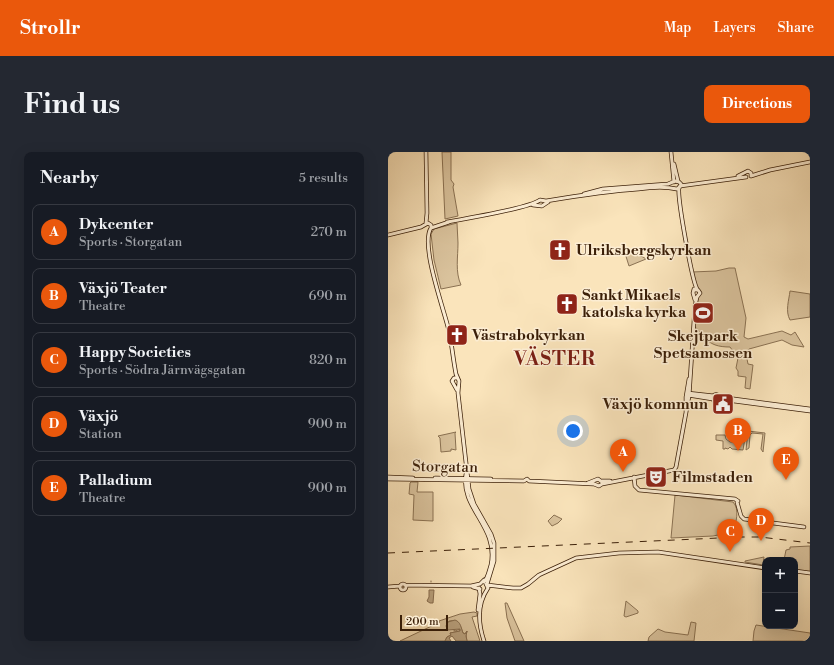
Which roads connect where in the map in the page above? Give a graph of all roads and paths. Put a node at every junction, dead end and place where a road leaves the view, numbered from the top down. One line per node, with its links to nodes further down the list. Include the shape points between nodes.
1 (426, 152): 14 (street)
2 (671, 152): 8 (street)
3 (810, 162): 5 (street)
4 (745, 173): 5 (street, via 747,171); 6 (street); 7 (street)
5 (750, 174): 6 (street, via 749,178)
6 (746, 177): 7 (street)
7 (724, 179): 9 (street)
8 (676, 182): 9 (street); 10 (street); 11 (street); 12 (street)
9 (702, 182): 10 (street)
10 (680, 187): 11 (street); 13 (street)
11 (674, 188): 12 (street, via 658,187); 13 (street)
12 (584, 194): 14 (street, via 543,202 542,206 539,203)
13 (680, 202): 16 (street)
14 (428, 227): 15 (street); 18 (street, via 432,270 448,328)
15 (388, 234)
16 (696, 290): 17 (street, via 693,293); 17 (street, via 700,292)
17 (696, 296): 22 (street)
18 (455, 378): 19 (street); 20 (street, via 452,381)
19 (459, 383): 20 (street); 21 (street)
20 (454, 384): 21 (street)
21 (458, 393): 28 (street)
22 (688, 394): 23 (street); 27 (street, via 675,468 673,471)
23 (713, 397): 24 (street, via 716,395); 24 (street, via 716,401)
24 (719, 398): 25 (street)
25 (810, 410)
26 (388, 478): 28 (street, Storgatan)
27 (634, 478): 29 (street); 31 (street); 32 (street); 33 (street)
28 (467, 480): 30 (street, Storgatan, via 524,481 526,484 529,481 578,484); 41 (street, via 471,503 491,541 492,558); 41 (street, via 472,499 493,541 494,561)
29 (624, 480): 31 (street); 32 (street)
30 (596, 482): 31 (street, via 598,479); 31 (street, via 599,486)
31 (602, 482)
32 (634, 484): 33 (street)
33 (637, 488): 34 (street, via 731,500 737,502 742,515 748,520)
34 (768, 522)
35 (773, 523): 36 (street)
36 (804, 527)
37 (762, 568): 41 (street, via 658,552 619,553 576,558 539,575 523,587)
38 (798, 572): 39 (street)
39 (810, 574)
40 (388, 587): 41 (street, via 400,587 403,584 405,587)
41 (483, 587): 42 (street, via 480,608); 42 (street, via 478,617)
42 (483, 641)

